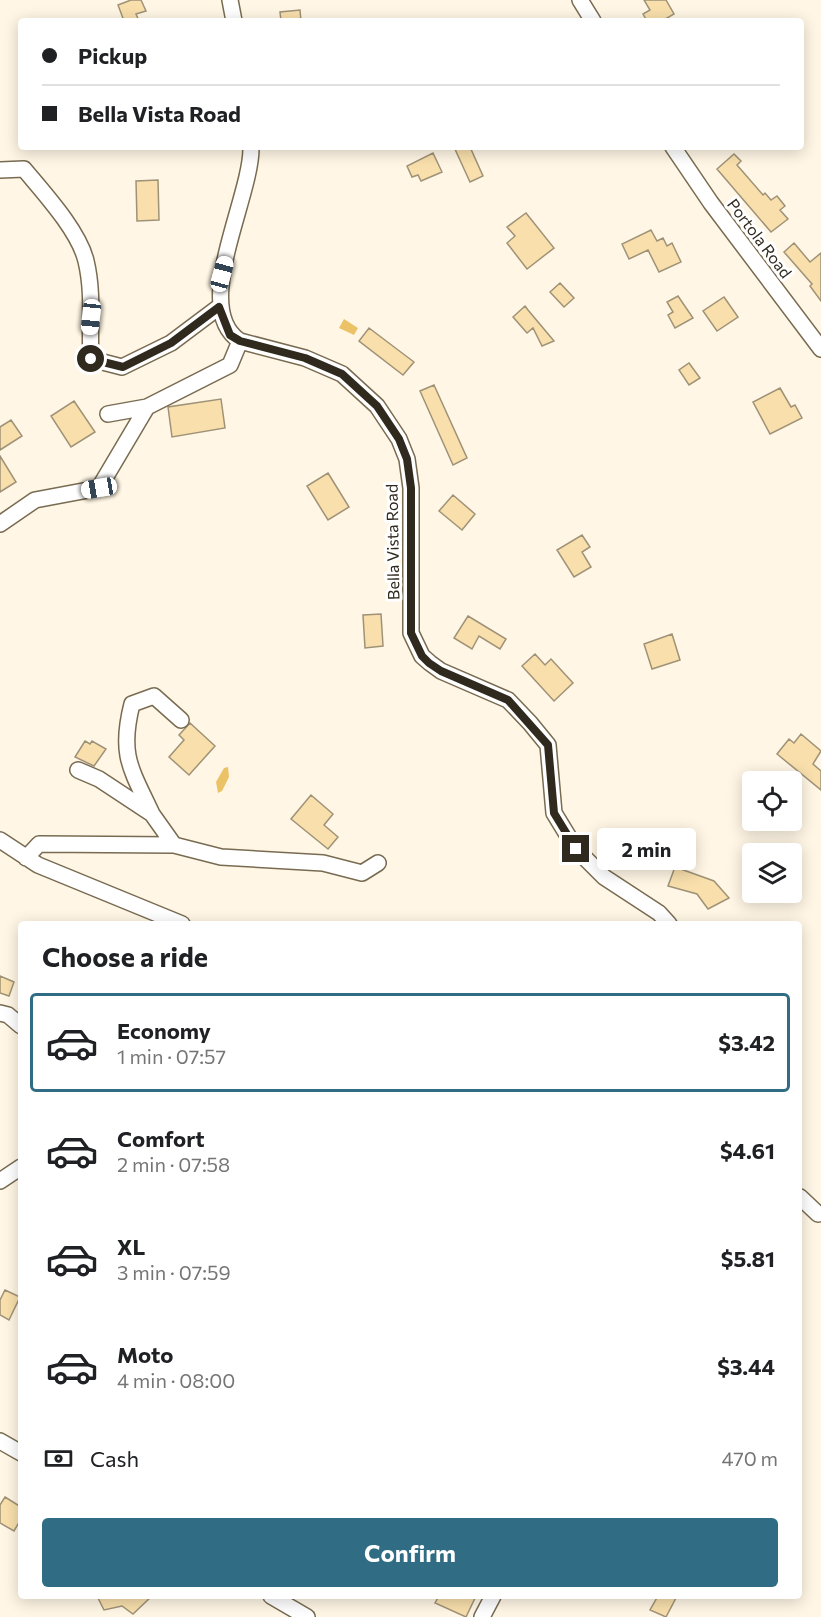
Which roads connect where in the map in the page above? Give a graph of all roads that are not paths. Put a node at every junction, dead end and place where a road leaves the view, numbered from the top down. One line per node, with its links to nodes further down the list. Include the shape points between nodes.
1 (230, 0): 3 (street)
2 (580, 0): 4 (street)
3 (233, 18)
4 (591, 18)
5 (251, 150): 8 (street, via 222,274)
6 (675, 150): 10 (street, Portola Road)
7 (0, 170): 8 (street, via 24,169 64,217 86,260 92,305 91,359 123,367 171,343)
8 (219, 307): 9 (street, via 230,335)
9 (240, 341): 11 (street, via 231,364); 22 (street, Bella Vista Road, via 327,365 359,387 377,406 407,459 411,488 411,633 415,644 429,663 508,700 530,723 548,745 554,813 576,849 604,877)
10 (821, 349)
11 (147, 407): 12 (street); 13 (street, via 99,488 35,500)
12 (108, 414)
13 (0, 524)
14 (181, 720): 16 (street, via 154,696 132,704 125,732 129,766)
15 (78, 770): 16 (street)
16 (152, 814): 18 (street)
17 (0, 840): 19 (street)
18 (174, 845): 19 (street, via 39,844); 20 (street, via 221,857 323,863 362,873)
19 (26, 858): 21 (street)
20 (378, 863)
21 (175, 921)
22 (666, 921)
23 (0, 1012): 24 (street)
24 (18, 1023)
25 (18, 1169): 26 (street)
26 (0, 1181)
27 (802, 1199): 28 (street)
28 (818, 1214)
29 (0, 1441): 30 (street)
30 (18, 1451)
31 (276, 1599): 33 (street)
32 (491, 1599): 34 (street)
33 (307, 1617)
34 (482, 1617)

